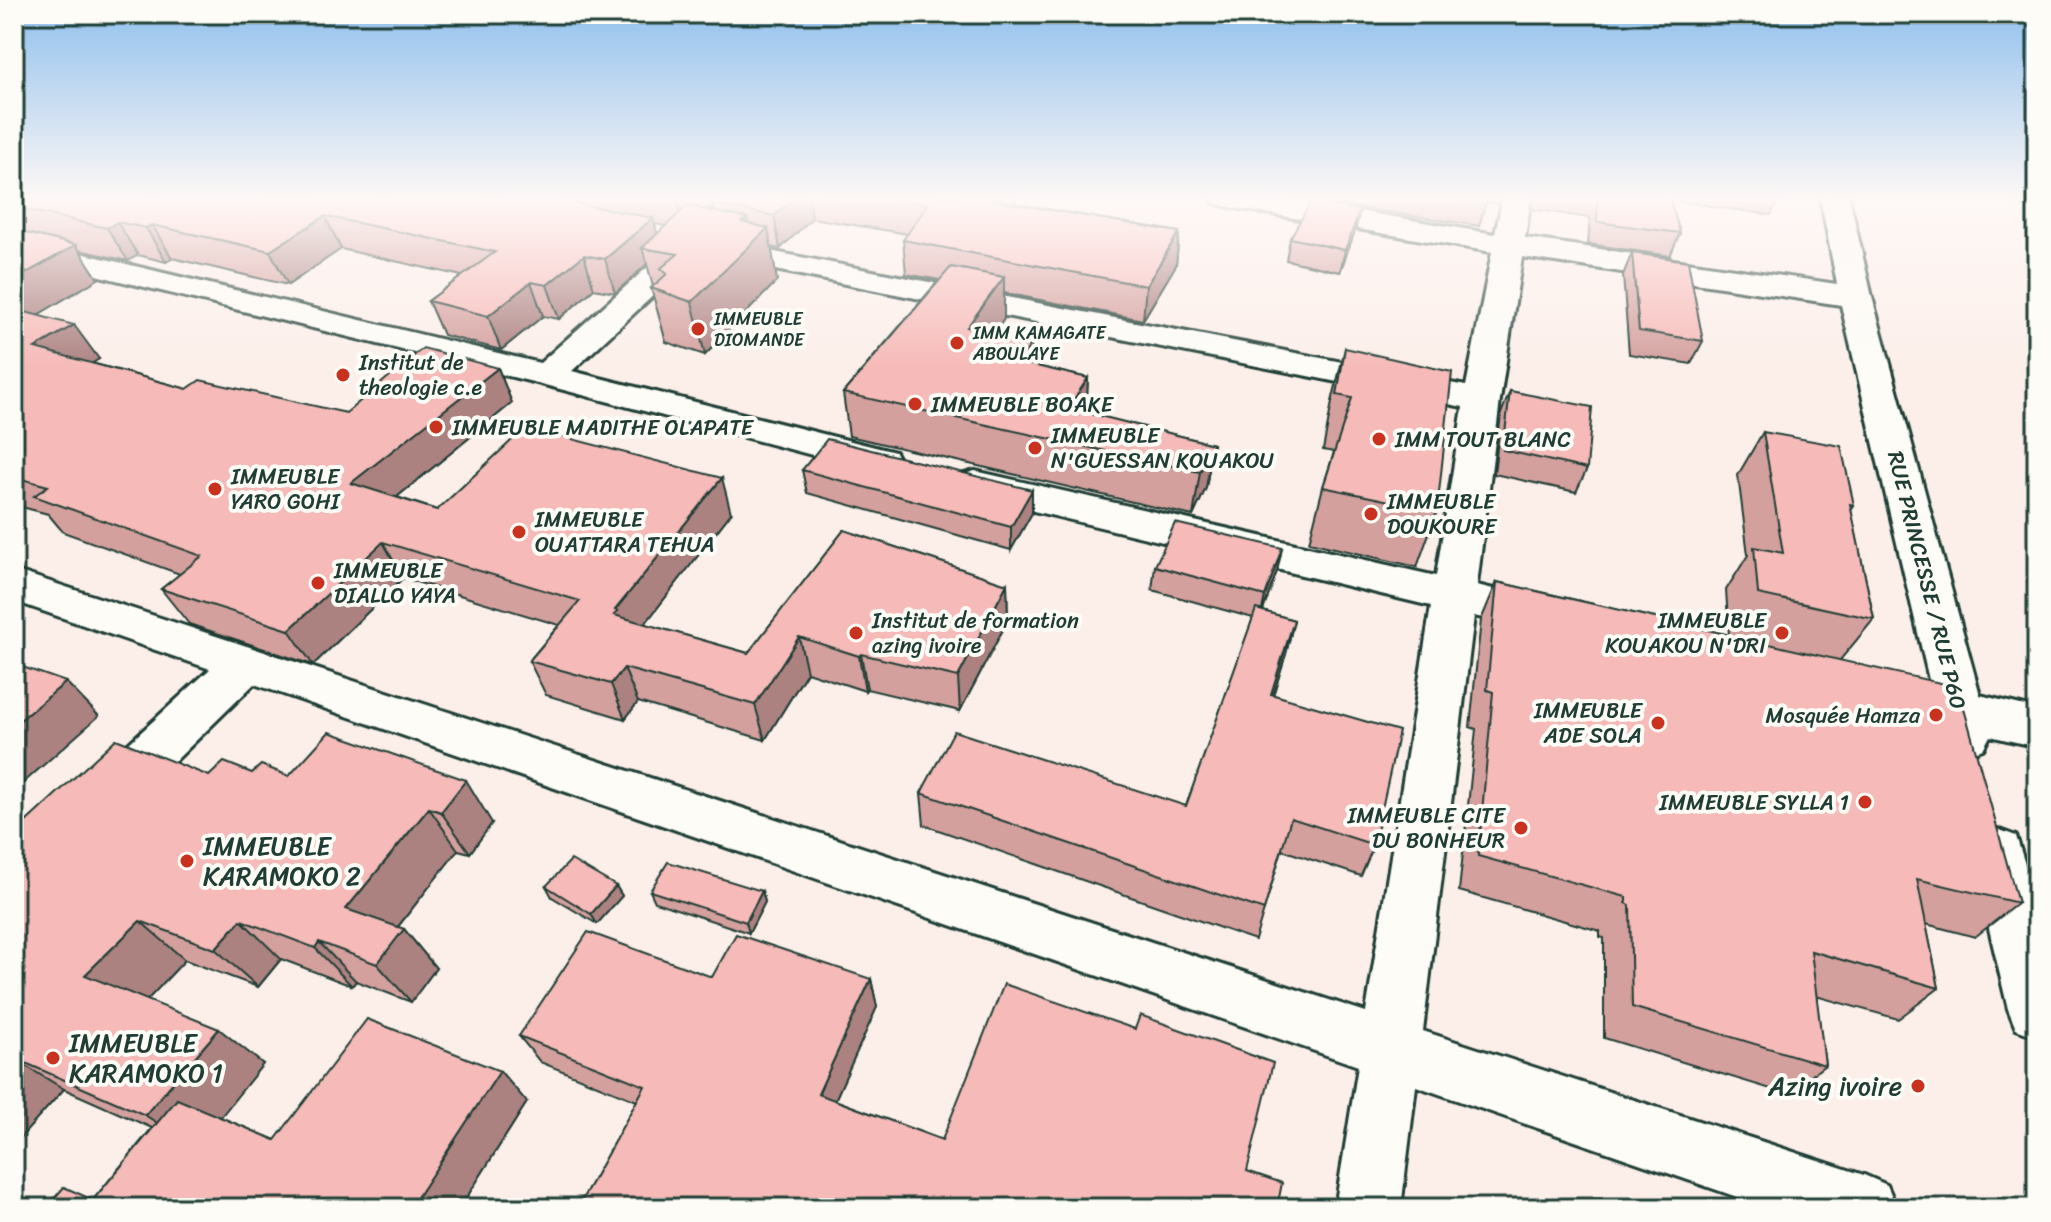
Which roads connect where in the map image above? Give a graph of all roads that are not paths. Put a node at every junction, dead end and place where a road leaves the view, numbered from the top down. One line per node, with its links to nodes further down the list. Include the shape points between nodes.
1 (47, 254): 8 (street)
2 (663, 254): 8 (street)
3 (736, 254): 9 (street)
4 (1506, 254): 9 (street)
5 (1568, 254): 7 (street)
6 (1847, 254): 7 (street, RUE PRINCESSE / RUE P60)
7 (1856, 297): 15 (street, RUE PRINCESSE / RUE P60)
8 (547, 375): 11 (street, via 922,471)
9 (1482, 400): 11 (street)
10 (14, 585): 13 (street)
11 (1455, 596): 12 (street); 21 (street)
12 (1592, 627)
13 (248, 662): 19 (street); 21 (street)
14 (1868, 689): 15 (street)
15 (1960, 709): 16 (street); 17 (street, RUE PRINCESSE / RUE P60)
16 (2037, 728)
17 (1975, 769)
18 (1987, 814): 20 (street)
19 (81, 820)
20 (2037, 1009)
21 (1392, 1047): 22 (street); 23 (street)
22 (1368, 1208)
23 (1864, 1208)

